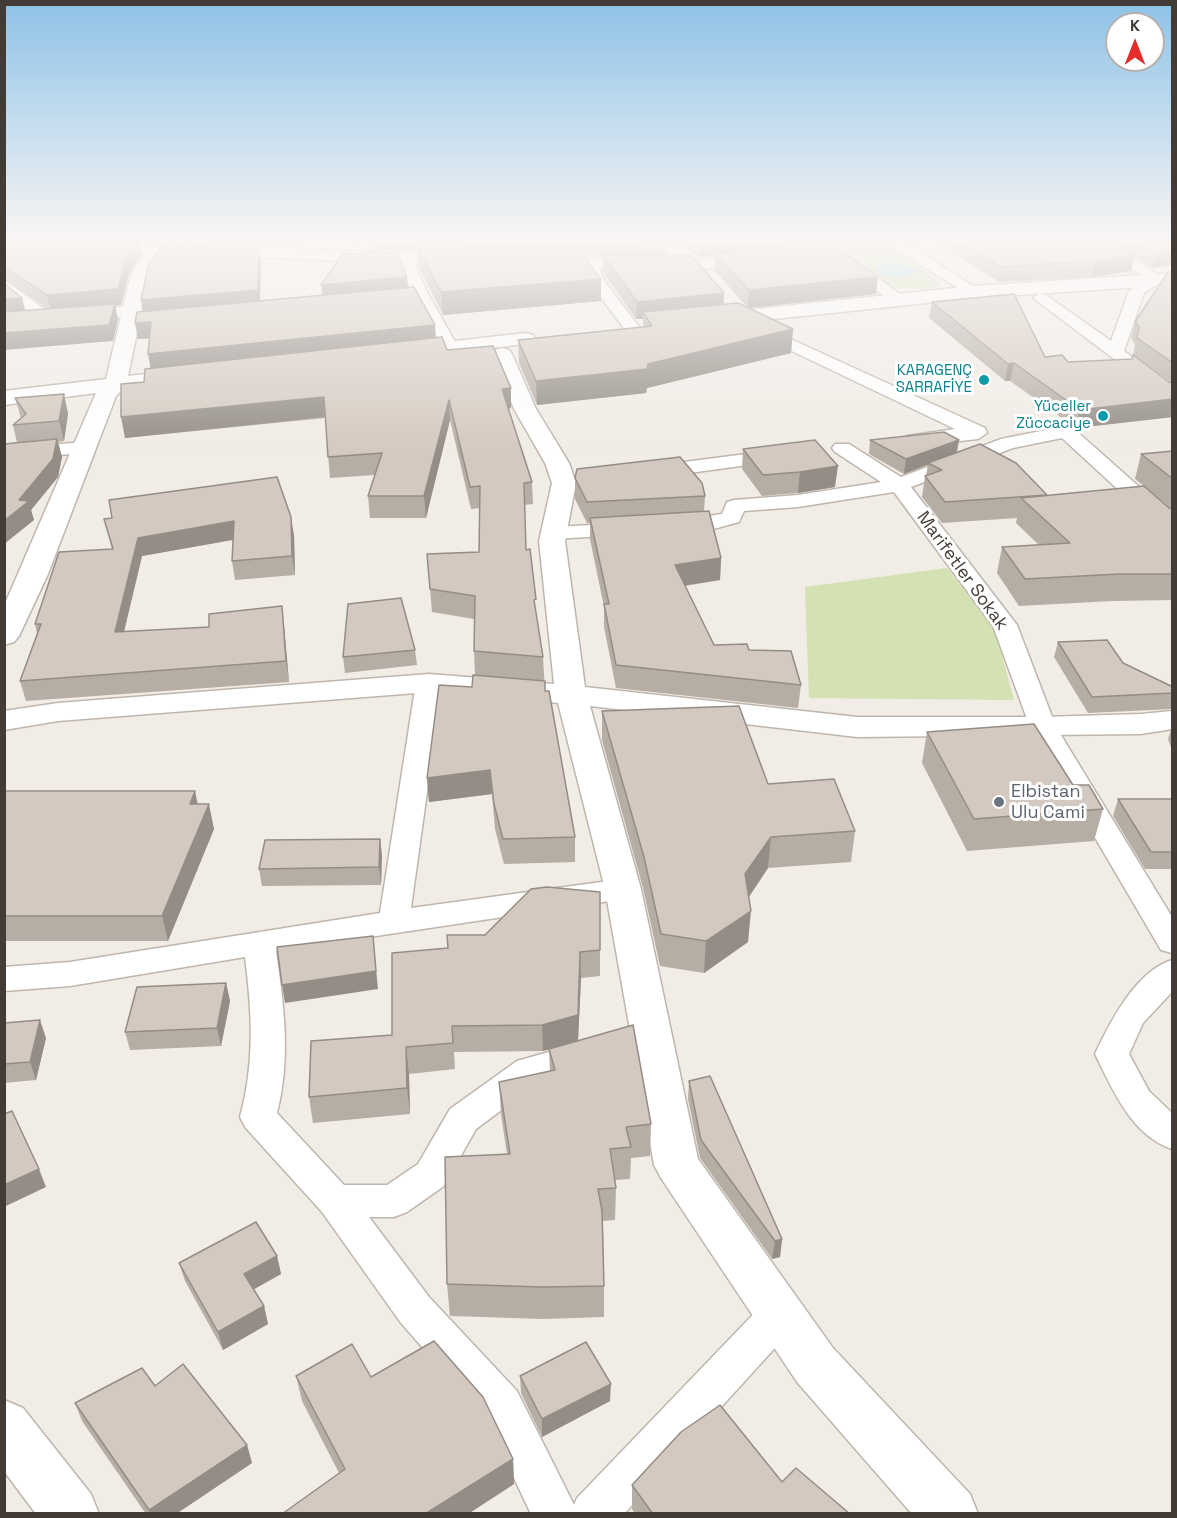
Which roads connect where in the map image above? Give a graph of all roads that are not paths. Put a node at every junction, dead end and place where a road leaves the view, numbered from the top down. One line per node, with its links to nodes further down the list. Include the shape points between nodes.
1 (38, 312): 11 (street)
2 (135, 312): 10 (street)
3 (426, 312): 17 (street)
4 (611, 312): 16 (street)
5 (738, 312): 12 (street)
6 (813, 312): 12 (street)
7 (863, 312): 12 (street)
8 (1060, 312): 18 (street)
9 (1129, 312): 18 (street)
10 (134, 317): 11 (street); 23 (street)
11 (46, 318): 13 (street)
12 (746, 321): 14 (street); 27 (street)
13 (4, 322)
14 (700, 326)
15 (655, 331): 16 (street)
16 (620, 333)
17 (450, 347): 19 (street, via 545,343); 19 (street, via 382,361)
18 (1115, 352): 22 (street)
19 (502, 354): 37 (street, via 525,409 557,463 575,482)
20 (209, 379): 23 (street)
21 (1173, 379): 22 (street)
22 (1153, 380): 24 (street)
23 (111, 389): 25 (street); 26 (street); 31 (street)
24 (1173, 394)
25 (4, 398)
26 (4, 408)
27 (978, 432): 28 (street); 29 (street)
28 (899, 442)
29 (1008, 443): 35 (street); 36 (street, via 1066,432)
30 (876, 444): 35 (street, Marifetler Sokak, via 833,449)
31 (86, 448): 33 (street); 38 (street)
32 (801, 453): 34 (street)
33 (4, 454)
34 (630, 475)
35 (899, 485): 37 (street, via 798,501 734,506 732,518 704,525); 43 (street, Marifetler Sokak, via 1005,625)
36 (1173, 527)
37 (555, 533): 40 (street, via 552,541)
38 (4, 636)
39 (429, 683): 40 (street); 42 (street, via 58,712); 45 (street)
40 (571, 695): 43 (street, via 857,727); 44 (street)
41 (1173, 720): 43 (street)
42 (4, 721)
43 (1043, 727): 46 (street, Marifetler Sokak)
44 (623, 889): 45 (street); 50 (street)
45 (394, 921): 47 (street)
46 (1173, 942)
47 (259, 943): 49 (street, via 70,974); 52 (street, via 269,1023 268,1088 258,1117)
48 (1173, 972): 51 (street, via 1129,1016 1112,1054 1136,1101)
49 (4, 979)
50 (651, 1036): 52 (street, via 529,1071 463,1119 431,1175 394,1201); 53 (street, via 677,1165)
51 (1173, 1134)
52 (334, 1201): 56 (street, via 415,1310 501,1406)
53 (780, 1314): 57 (street); 58 (street, via 815,1365)
54 (4, 1426): 55 (street)
55 (71, 1514)
56 (555, 1514)
57 (593, 1514)
58 (950, 1514)

